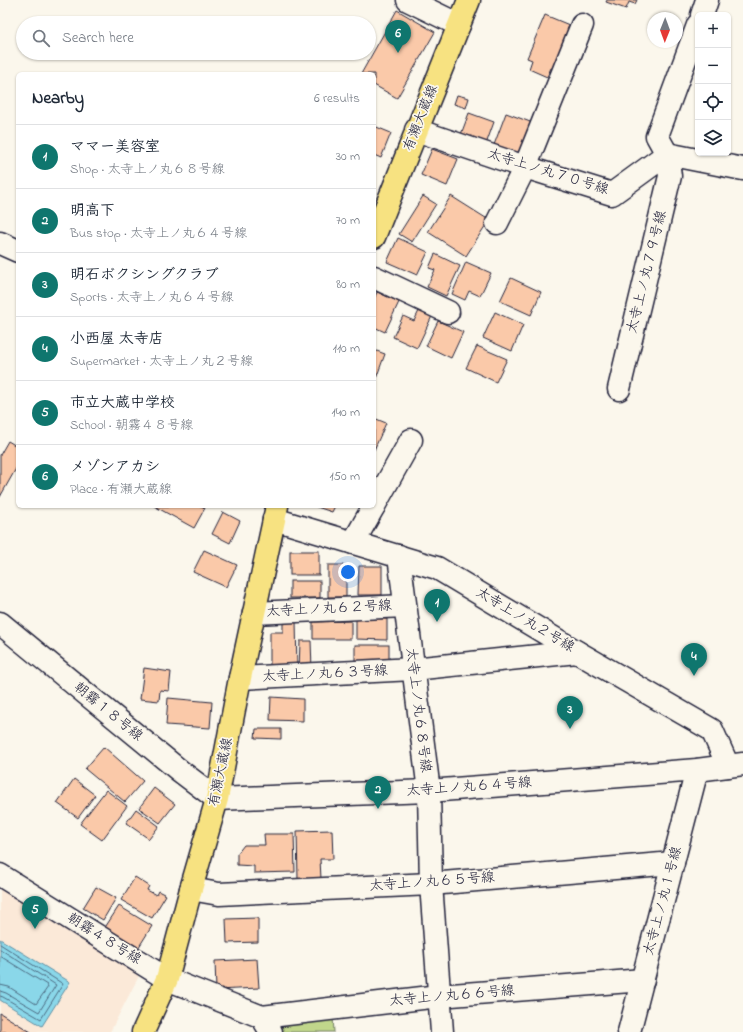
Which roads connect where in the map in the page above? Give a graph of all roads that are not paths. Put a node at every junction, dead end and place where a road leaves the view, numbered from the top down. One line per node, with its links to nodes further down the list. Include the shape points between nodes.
1 (408, 0): 5 (street)
2 (469, 0): 5 (main road, 有瀬大蔵線)
3 (707, 0): 4 (street)
4 (703, 12)
5 (459, 25): 8 (main road, 有瀬大蔵線)
6 (582, 25): 10 (street)
7 (695, 33): 9 (street, 太寺上ノ丸７９号線, via 658,136)
8 (416, 130): 10 (street, 太寺上ノ丸７０号線); 13 (main road, 有瀬大蔵線)
9 (667, 154): 10 (street, 太寺上ノ丸７０号線, via 612,194); 11 (street); 18 (street, 太寺上ノ丸７９号線, via 670,176)
10 (525, 167): 12 (street)
11 (743, 169)
12 (497, 223)
13 (376, 232)
14 (0, 243): 15 (street)
15 (16, 250)
16 (376, 278): 17 (street)
17 (448, 312)
18 (619, 389)
19 (411, 440): 20 (street)
20 (376, 502)
21 (373, 508): 23 (street)
22 (276, 513): 23 (street, 太寺上ノ丸２号線); 26 (main road, 有瀬大蔵線)
23 (353, 543): 24 (street, 太寺上ノ丸２号線)
24 (399, 556): 25 (street, 太寺上ノ丸６８号線); 28 (street, 太寺上ノ丸２号線, via 437,568)
25 (405, 606): 26 (street, 太寺上ノ丸６２号線); 29 (street, 太寺上ノ丸６８号線)
26 (254, 613): 30 (main road, 有瀬大蔵線)
27 (0, 623): 34 (street, 朝霧１８号線)
28 (577, 652): 29 (street, 太寺上ノ丸６３号線); 31 (street, 太寺上ノ丸２号線, via 712,730)
29 (413, 669): 30 (street, 太寺上ノ丸６３号線); 33 (street, 太寺上ノ丸６８号線)
30 (240, 678): 34 (main road, 有瀬大蔵線)
31 (736, 765): 32 (street, 太寺上ノ丸６４号線)
32 (697, 770): 33 (street, 太寺上ノ丸６４号線); 35 (street, 太寺上ノ丸１号線)
33 (429, 790): 34 (street, 太寺上ノ丸６４号線); 37 (street, 太寺上ノ丸６８号線)
34 (217, 799): 38 (main road, 有瀬大蔵線)
35 (673, 863): 37 (street, 太寺上ノ丸６５号線); 40 (street, 太寺上ノ丸１号線)
36 (0, 875): 39 (street, 朝霧４８号線)
37 (431, 884): 38 (street, 太寺上ノ丸６５号線, via 219,894); 41 (street, 太寺上ノ丸６８号線)
38 (190, 889): 39 (main road, 有瀬大蔵線)
39 (167, 979): 42 (street, 朝霧４８号線); 43 (main road, 有瀬大蔵線)
40 (643, 980): 41 (street, 太寺上ノ丸６６号線); 45 (street, 太寺上ノ丸１号線)
41 (439, 996): 42 (street, 太寺上ノ丸６６号線); 44 (street, 太寺上ノ丸６８号線)
42 (267, 1024)
43 (143, 1032)
44 (442, 1032)
45 (629, 1032)

